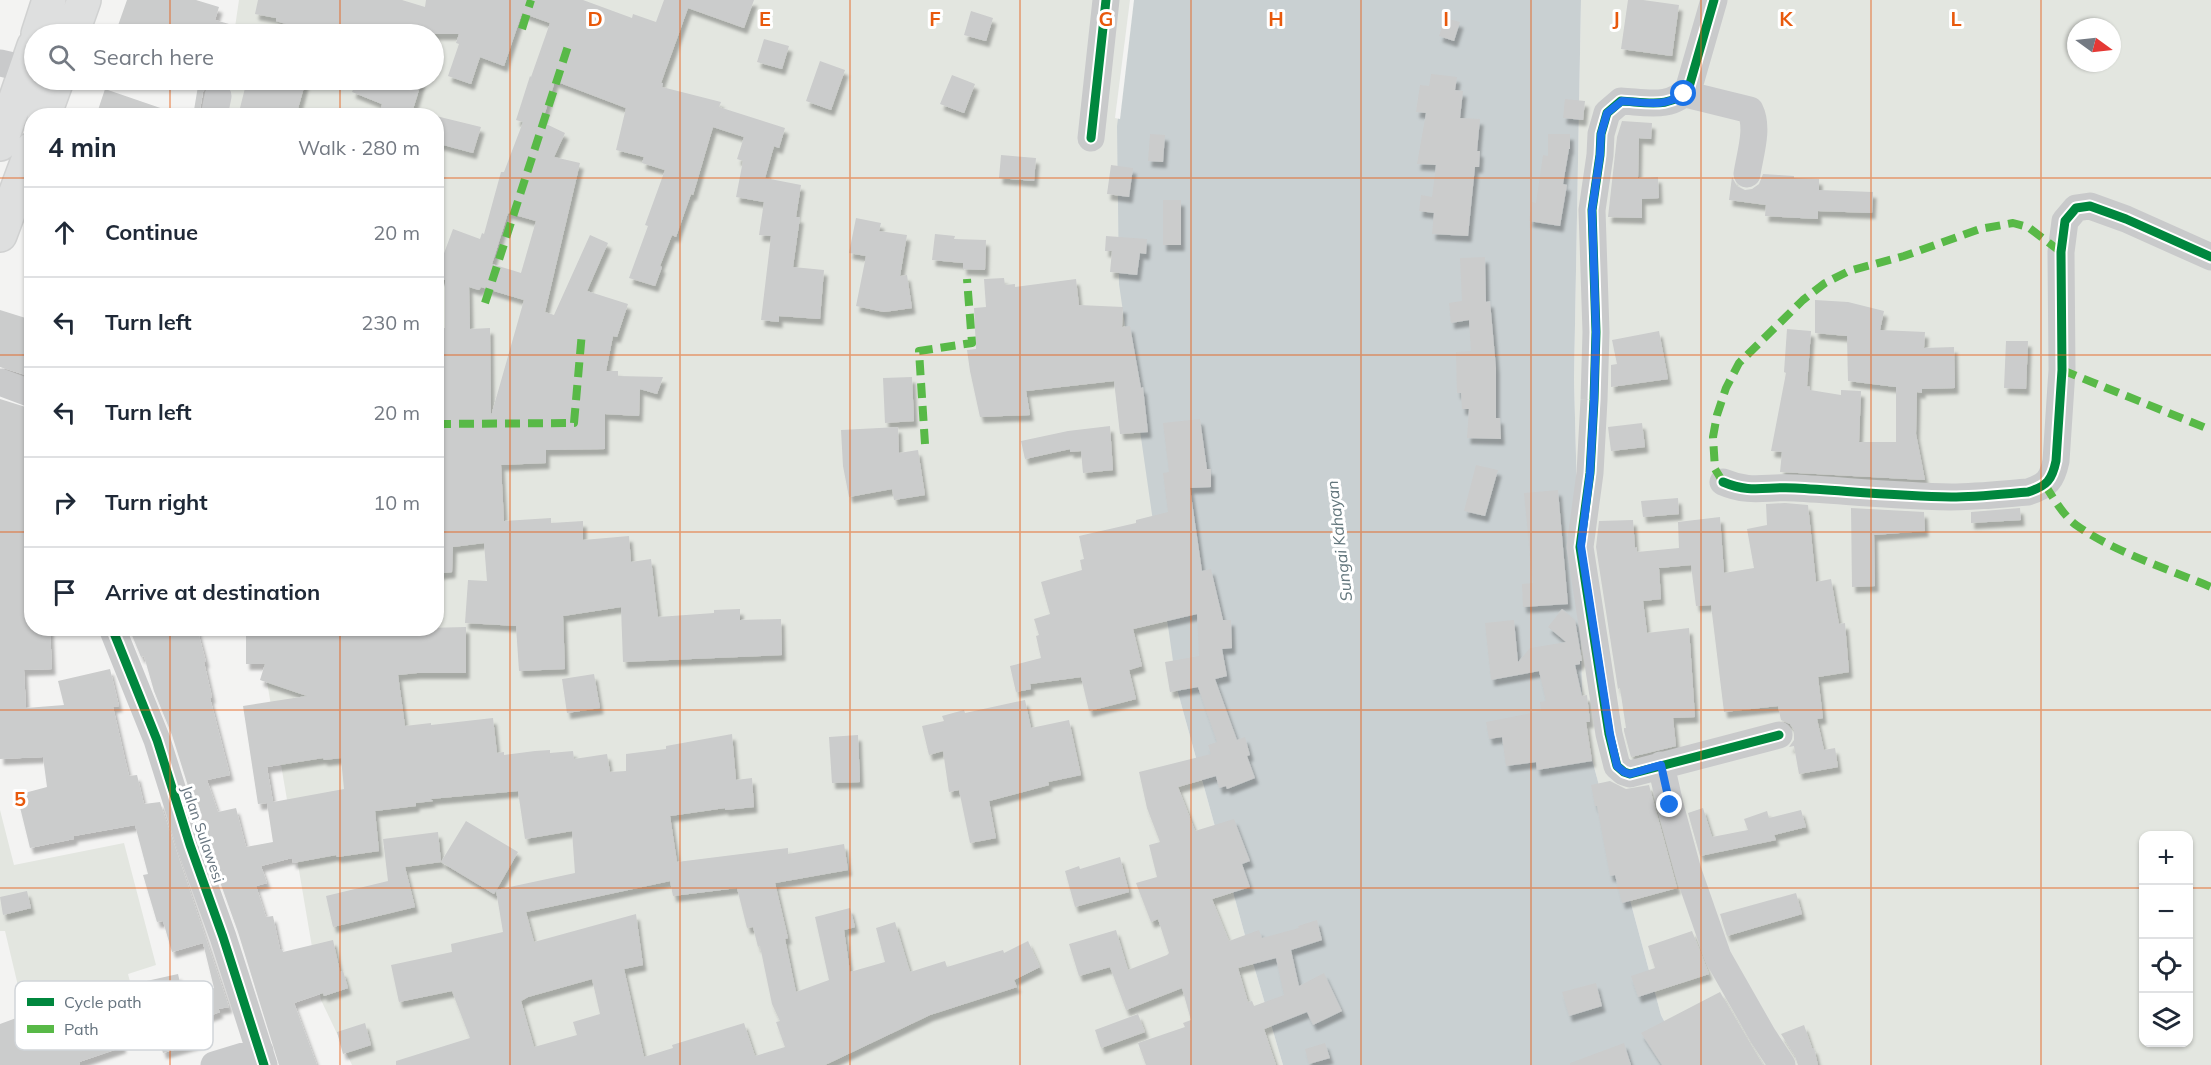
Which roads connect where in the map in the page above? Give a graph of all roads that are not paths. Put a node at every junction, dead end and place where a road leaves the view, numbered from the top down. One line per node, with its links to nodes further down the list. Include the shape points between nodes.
1 (49, 0): 5 (main road)
2 (84, 0): 6 (main road)
3 (1106, 0): 11 (street)
4 (1714, 0): 9 (street)
5 (39, 24)
6 (76, 24)
7 (24, 64): 12 (main road)
8 (53, 90): 10 (main road)
9 (1684, 94): 14 (street, via 1750,110 1754,126); 22 (street, via 1657,105 1622,101 1607,113 1592,210 1594,400 1581,546 1617,766 1630,774)
10 (47, 108)
11 (1092, 126)
12 (0, 144)
13 (24, 170): 15 (main road)
14 (1747, 174)
15 (0, 235)
16 (2211, 257): 19 (street, via 2091,206 2076,208 2065,221 2056,461 2053,476 2036,490 1953,497 1739,489)
17 (0, 382): 18 (street)
18 (24, 391)
19 (1723, 482)
20 (115, 636): 23 (street, Jalan Sulawesi, via 157,740)
21 (1779, 735): 22 (street)
22 (1661, 765): 24 (street, via 1688,871 1718,957)
23 (241, 1061)
24 (1782, 1065)

